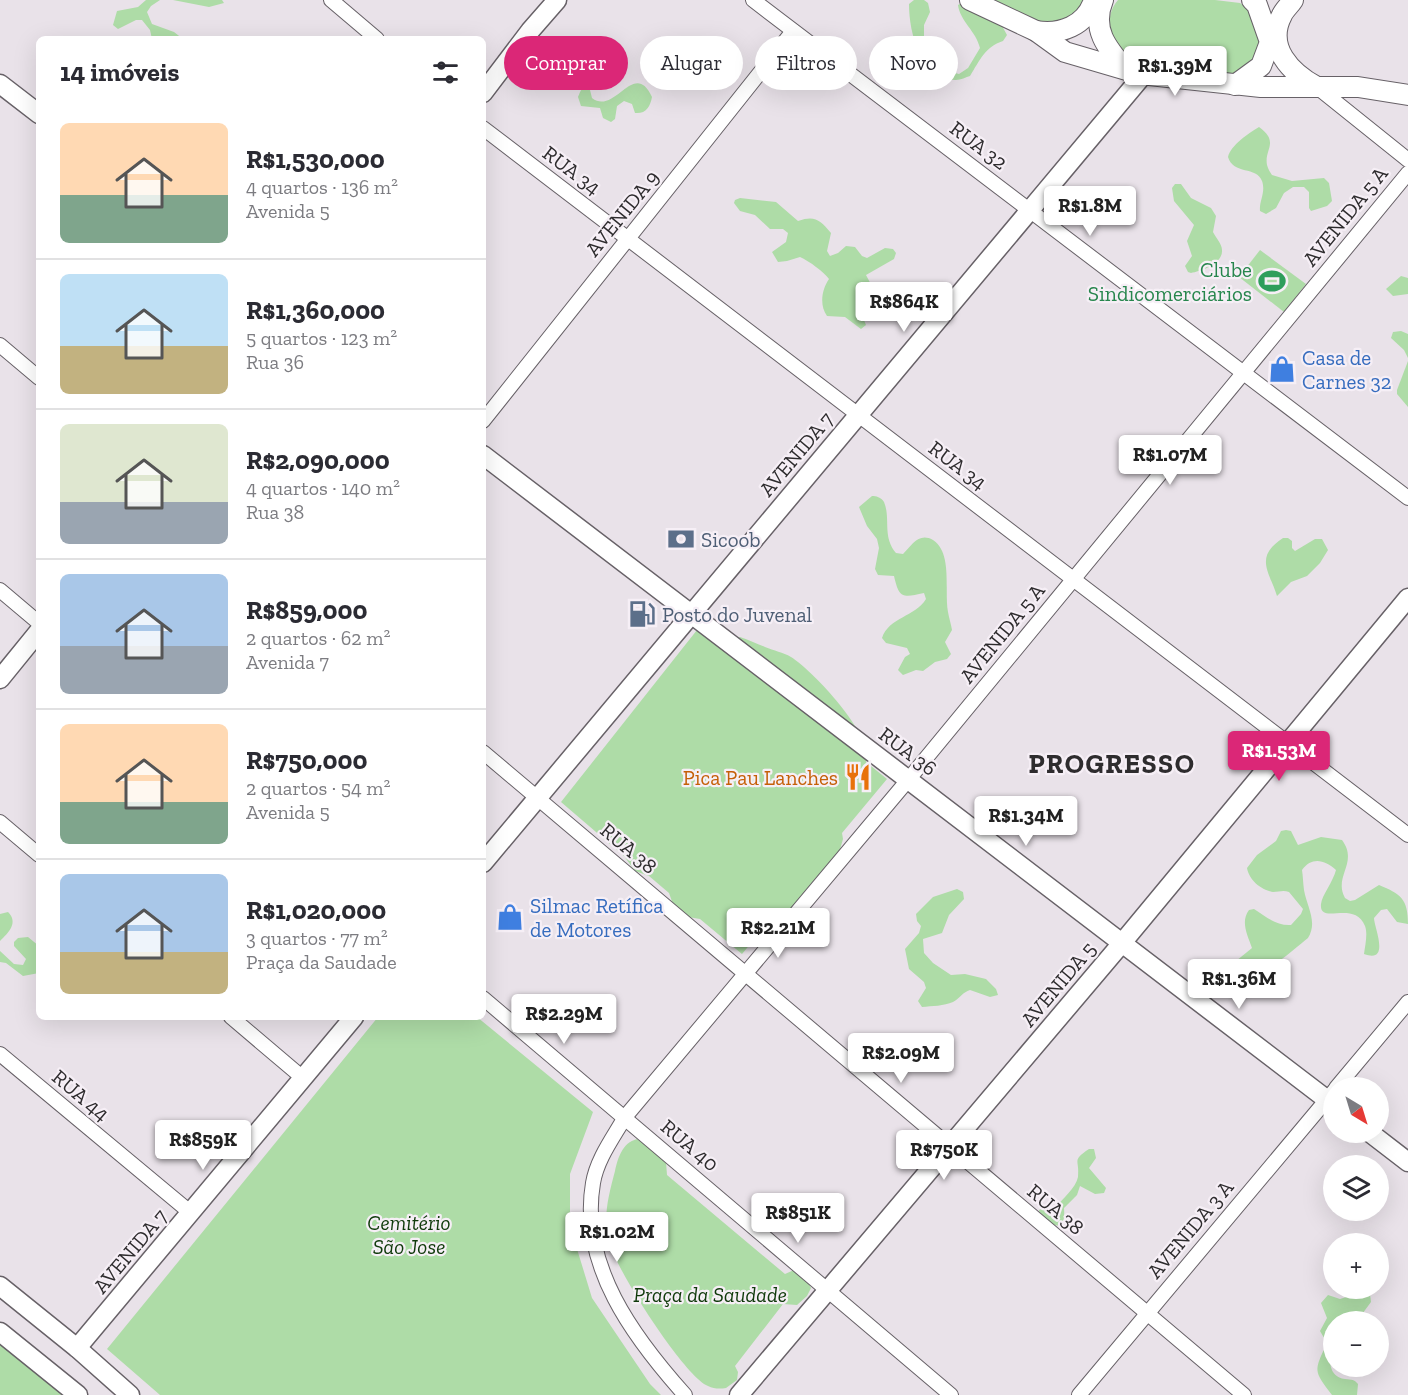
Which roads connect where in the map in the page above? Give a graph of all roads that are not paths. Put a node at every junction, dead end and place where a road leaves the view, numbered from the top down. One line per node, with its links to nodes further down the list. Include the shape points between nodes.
1 (331, 0): 13 (street)
2 (544, 0): 12 (street)
3 (557, 0): 12 (street)
4 (753, 0): 10 (street, RUA 32)
5 (970, 0): 11 (main road)
6 (1094, 0): 11 (main road, via 1086,16 1075,25 1063,31)
7 (1103, 0): 14 (main road, via 1098,23 1107,47)
8 (1252, 0): 17 (main road, via 1270,42 1261,66)
9 (1293, 0): 18 (main road, via 1281,15 1277,40 1292,71)
10 (793, 31): 25 (street, RUA 32); 26 (street, AVENIDA 9)
11 (1036, 31): 14 (main road, via 1065,51)
12 (530, 32): 19 (street)
13 (373, 36)
14 (1125, 69): 15 (main road)
15 (1144, 74): 17 (main road); 25 (street, AVENIDA 7)
16 (0, 84): 21 (street)
17 (1235, 85): 18 (main road)
18 (1317, 87): 20 (main road, via 1358,87); 23 (street)
19 (486, 89)
20 (1408, 95)
21 (36, 112)
22 (486, 130): 26 (street, RUA 34)
23 (1408, 160)
24 (1408, 172): 28 (street, AVENIDA 5 A)
25 (1030, 211): 28 (street, RUA 32); 30 (street, AVENIDA 7)
26 (628, 238): 30 (street, RUA 34); 31 (street, AVENIDA 9)
27 (0, 345): 29 (street)
28 (1243, 373): 33 (street, RUA 32); 34 (street, AVENIDA 5 A)
29 (36, 375)
30 (858, 415): 34 (street, RUA 34); 37 (street, AVENIDA 7)
31 (486, 417)
32 (486, 457): 37 (street, RUA 36)
33 (1408, 498)
34 (1073, 579): 41 (street, RUA 34); 43 (street, AVENIDA 5 A)
35 (0, 590): 38 (street)
36 (1408, 598): 41 (street, AVENIDA 5)
37 (691, 614): 43 (street, RUA 36); 44 (street, AVENIDA 7)
38 (36, 620)
39 (36, 635): 40 (street)
40 (0, 679)
41 (1288, 743): 46 (street, RUA 34); 49 (street, AVENIDA 5)
42 (486, 755): 44 (street, RUA 38)
43 (908, 780): 49 (street, RUA 36); 50 (street, AVENIDA 5 A)
44 (537, 798): 48 (street, AVENIDA 7); 50 (street, RUA 38)
45 (0, 822): 47 (street)
46 (1408, 835)
47 (36, 852)
48 (486, 859)
49 (1122, 944): 58 (street, RUA 36); 62 (street, AVENIDA 5)
50 (745, 974): 60 (street, AVENIDA 5 A); 62 (street, RUA 38)
51 (486, 1001): 60 (street, RUA 40)
52 (1408, 1002): 56 (street, AVENIDA 3 A)
53 (235, 1020): 57 (street)
54 (351, 1020): 57 (street, AVENIDA 7)
55 (0, 1054): 64 (street, RUA 44)
56 (1347, 1077)
57 (303, 1078): 64 (street, AVENIDA 7)
58 (1323, 1089)
59 (1323, 1107): 67 (street, AVENIDA 3 A)
60 (625, 1117): 66 (street, RUA 40); 72 (street, via 593,1182 595,1247 623,1313 653,1359)
61 (1383, 1143): 63 (street)
62 (950, 1146): 66 (street, AVENIDA 5); 67 (street, RUA 38)
63 (1408, 1162)
64 (192, 1213): 69 (street, AVENIDA 7)
65 (0, 1286): 69 (street)
66 (828, 1290): 73 (street, AVENIDA 5); 74 (street, RUA 40)
67 (1147, 1313): 75 (street, AVENIDA 3 A); 76 (street, RUA 38)
68 (0, 1332): 70 (street)
69 (77, 1348): 71 (street)
70 (78, 1395)
71 (130, 1395)
72 (685, 1395)
73 (739, 1395)
74 (951, 1395)
75 (1079, 1395)
76 (1244, 1395)

